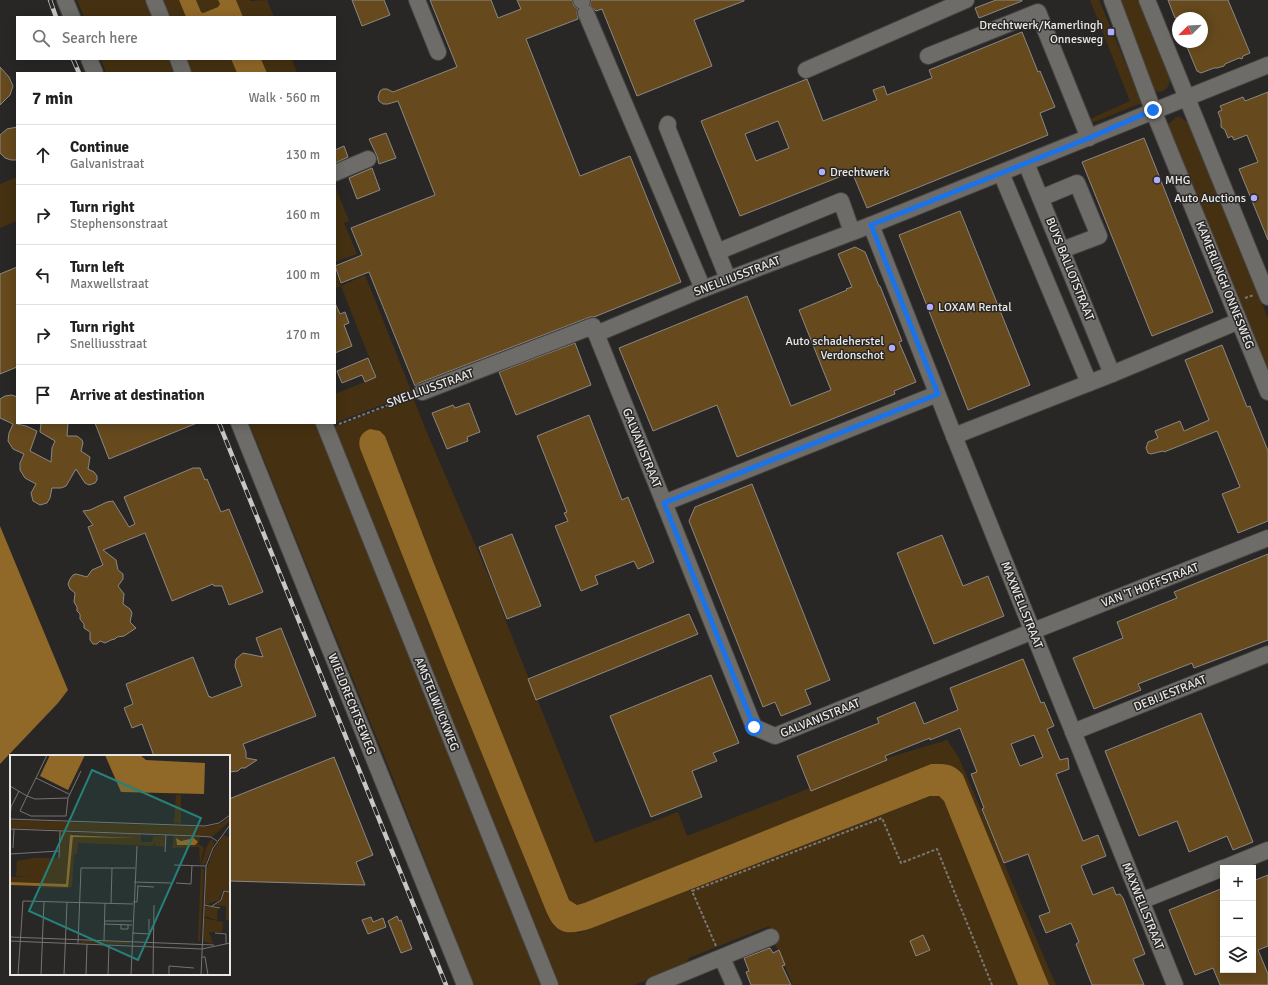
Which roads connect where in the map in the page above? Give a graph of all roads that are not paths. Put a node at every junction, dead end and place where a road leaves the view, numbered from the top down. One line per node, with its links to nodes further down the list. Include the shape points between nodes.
1 (65, 0): 8 (street)
2 (154, 0): 9 (street)
3 (417, 0): 10 (street)
4 (966, 0): 15 (street)
5 (1112, 0): 19 (street, KAMERLINGH ONNESWEG)
6 (1148, 0): 18 (street)
7 (583, 5): 33 (street)
8 (72, 16)
9 (161, 16)
10 (438, 52)
11 (928, 56): 21 (street, via 1038,12)
12 (89, 60): 16 (street)
13 (178, 60): 17 (street)
14 (1268, 65): 18 (street, SNELLIUSSTRAAT)
15 (806, 70)
16 (95, 72)
17 (183, 72)
18 (1188, 98): 19 (street, SNELLIUSSTRAAT); 31 (street)
19 (1153, 110): 21 (street, SNELLIUSSTRAAT); 35 (street, KAMERLINGH ONNESWEG)
20 (668, 124): 30 (street, via 667,127)
21 (1089, 138): 23 (street, SNELLIUSSTRAAT)
22 (368, 159): 24 (street)
23 (1026, 163): 25 (street, SNELLIUSSTRAAT); 26 (street, BUYS BALLOTSTRAAT)
24 (336, 173)
25 (1001, 173): 27 (street, SNELLIUSSTRAAT); 38 (street)
26 (1041, 198): 29 (street, BUYS BALLOTSTRAAT); 29 (street, via 1077,183 1099,236)
27 (871, 225): 28 (street, SNELLIUSSTRAAT); 41 (street, MAXWELLSTRAAT)
28 (852, 232): 30 (street, via 841,201); 32 (street, SNELLIUSSTRAAT)
29 (1062, 250): 37 (street, BUYS BALLOTSTRAAT)
30 (717, 252): 32 (street)
31 (1262, 266): 34 (street)
32 (728, 279): 33 (street, SNELLIUSSTRAAT)
33 (702, 289): 36 (street, SNELLIUSSTRAAT)
34 (1267, 294)
35 (1240, 321): 37 (street); 40 (street, KAMERLINGH ONNESWEG)
36 (596, 334): 39 (street, SNELLIUSSTRAAT, via 593,326); 45 (street, GALVANISTRAAT)
37 (1112, 374): 38 (street)
38 (1089, 383): 44 (street)
39 (422, 392)
40 (1268, 392)
41 (938, 394): 44 (street, MAXWELLSTRAAT); 45 (street)
42 (239, 424): 56 (street, WIELDRECHTSEWEG)
43 (325, 426): 57 (street, AMSTELWIJCKWEG)
44 (954, 436): 47 (street, MAXWELLSTRAAT)
45 (664, 503): 47 (street, GALVANISTRAAT, via 754,727 775,736)
46 (1268, 538): 47 (street, VAN 'T HOFFSTRAAT)
47 (1033, 631): 49 (street, MAXWELLSTRAAT)
48 (1268, 654): 49 (street, DEBIJESTRAAT)
49 (1073, 732): 53 (street, MAXWELLSTRAAT)
50 (1268, 850): 51 (street)
51 (1230, 865)
52 (1220, 869): 53 (street)
53 (1141, 901): 60 (street, MAXWELLSTRAAT)
54 (772, 937): 55 (street)
55 (722, 958): 58 (street); 59 (street)
56 (465, 985)
57 (550, 985)
58 (654, 985)
59 (734, 985)
60 (1175, 985)

